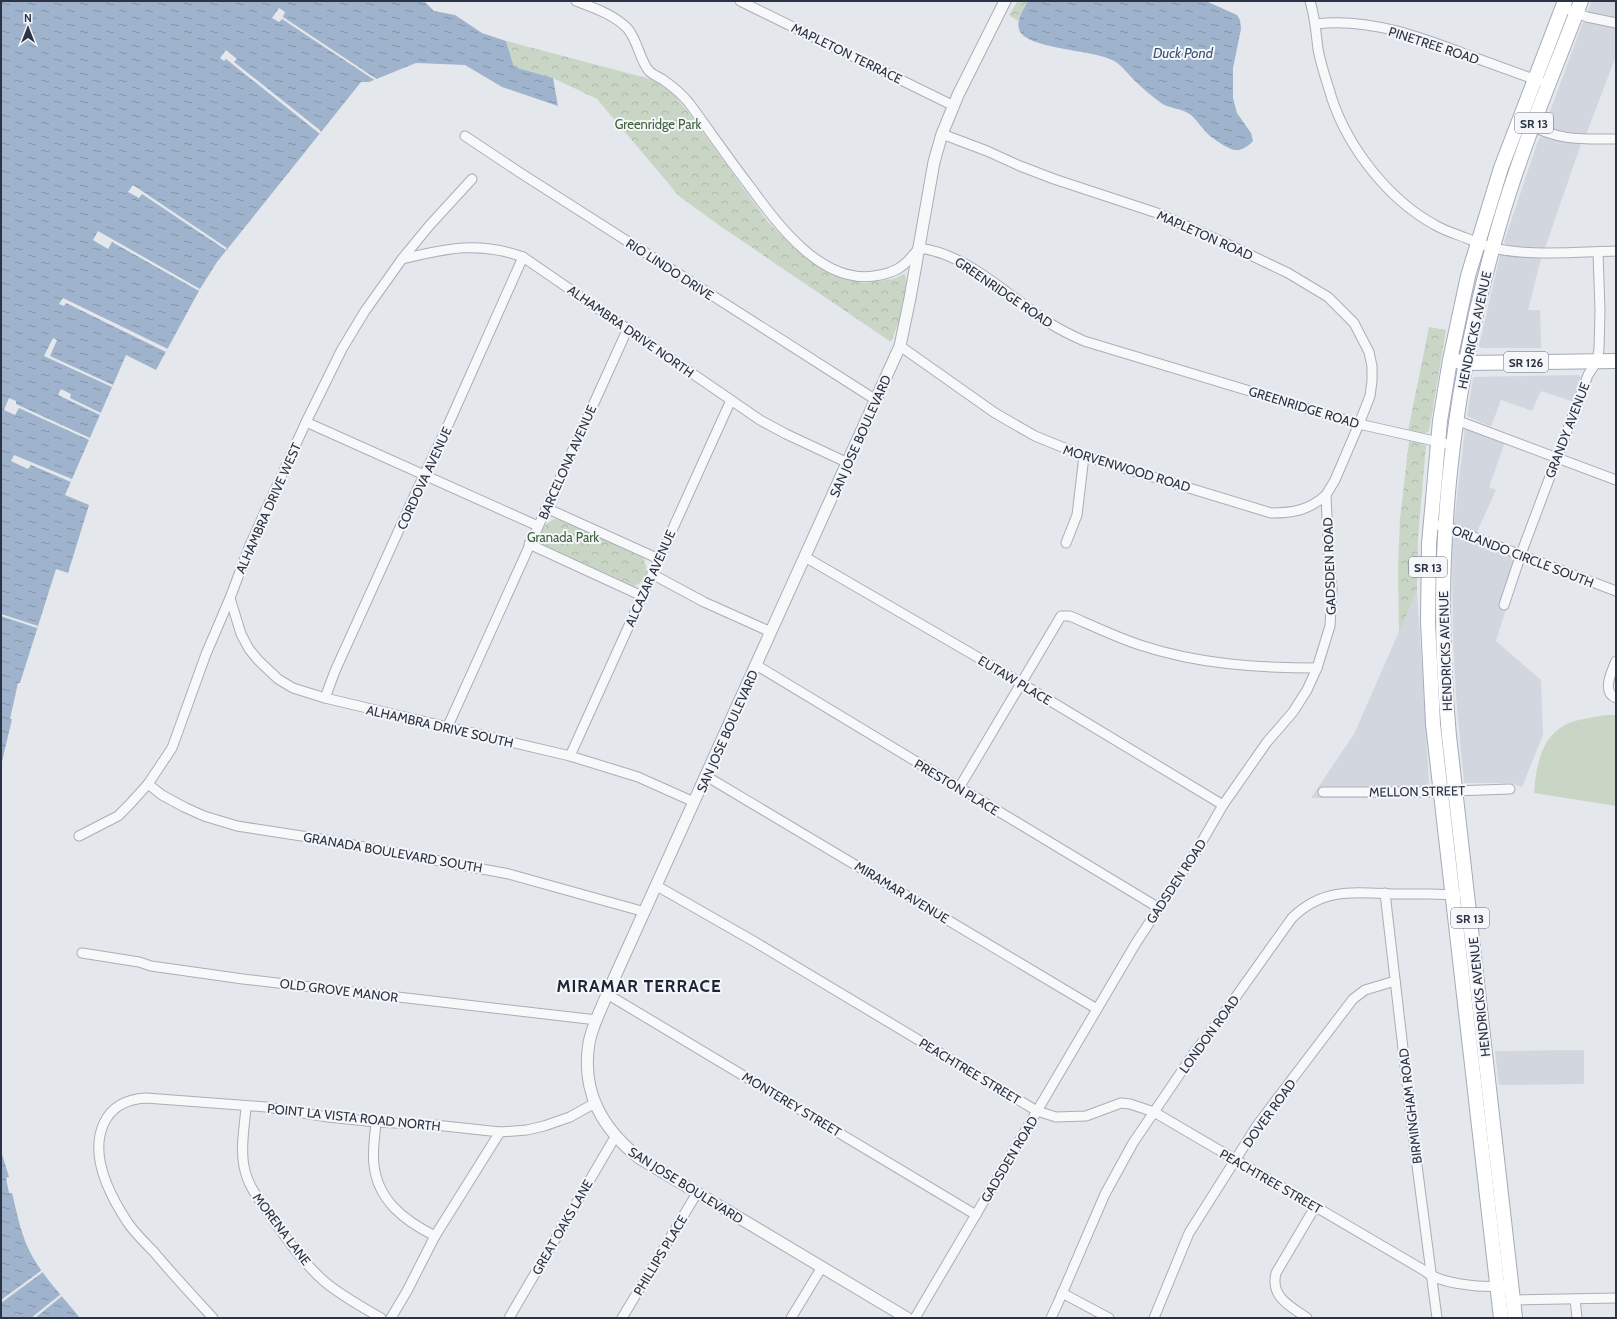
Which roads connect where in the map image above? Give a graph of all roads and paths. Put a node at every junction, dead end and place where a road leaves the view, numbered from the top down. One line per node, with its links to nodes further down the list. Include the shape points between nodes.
1 (576, 1): 20 (street, via 611,16 627,28 649,71 676,89 688,102 759,200 791,238 809,253 838,271 851,276 868,277 896,270 909,261)
2 (740, 1): 11 (street, MAPLETON TERRACE)
3 (1005, 1): 11 (street, SAN JOSE BOULEVARD)
4 (1310, 1): 7 (street)
5 (1564, 4): 6 (street); 9 (main road, HENDRICKS AVENUE / SR 13)
6 (1579, 7): 8 (street, via 1588,17); 10 (main road, HENDRICKS AVENUE / SR 13)
7 (1316, 24): 9 (street, PINETREE ROAD, via 1344,23 1388,29 1444,46); 18 (street, via 1321,62 1332,100 1345,129 1370,168 1410,209 1439,227)
8 (1616, 24)
9 (1535, 80): 10 (street, PINETREE ROAD); 12 (main road, HENDRICKS AVENUE / SR 13)
10 (1549, 85): 13 (main road, HENDRICKS AVENUE / SR 13)
11 (954, 106): 14 (street, SAN JOSE BOULEVARD)
12 (1519, 120): 13 (street); 18 (main road, HENDRICKS AVENUE / SR 13)
13 (1533, 126): 16 (street, via 1571,139); 19 (main road, HENDRICKS AVENUE / SR 13)
14 (942, 134): 20 (street, SAN JOSE BOULEVARD, via 934,162); 35 (street, MAPLETON ROAD, via 1054,179 1157,213 1288,273 1328,297 1354,322 1369,352 1372,366 1370,396)
15 (465, 136): 32 (street, RIO LINDO DRIVE)
16 (1616, 139)
17 (472, 179): 24 (street, ALHAMBRA DRIVE WEST)
18 (1478, 243): 19 (street); 30 (main road, HENDRICKS AVENUE / SR 13, via 1468,276)
19 (1492, 247): 22 (street, via 1535,252); 29 (main road, HENDRICKS AVENUE / SR 13)
20 (919, 248): 26 (street, SAN JOSE BOULEVARD); 35 (street, GREENRIDGE ROAD, via 936,251 961,262 1051,324 1084,341)
21 (1616, 251): 22 (street)
22 (1598, 252): 27 (street, GRANDY AVENUE, via 1600,312)
23 (523, 257): 24 (street, ALHAMBRA DRIVE NORTH, via 509,252 465,247 438,250); 25 (street, ALHAMBRA DRIVE NORTH); 41 (street, CORDOVA AVENUE)
24 (402, 259): 34 (street, ALHAMBRA DRIVE WEST, via 364,311)
25 (628, 328): 31 (street, ALHAMBRA DRIVE NORTH); 44 (street, BARCELONA AVENUE)
26 (900, 346): 32 (street, SAN JOSE BOULEVARD); 38 (street, MORVENWOOD ROAD, via 995,413 1035,436)
27 (1597, 361): 28 (main road, SR 126); 29 (main road, SR 126); 39 (street, GRANDY AVENUE, via 1588,375)
28 (1616, 361)
29 (1466, 363): 30 (main road, SR 126); 33 (main road, HENDRICKS AVENUE / SR 13)
30 (1450, 364): 33 (main road, via 1449,406); 36 (main road, HENDRICKS AVENUE / SR 13)
31 (731, 400): 40 (street, ALHAMBRA DRIVE NORTH, via 786,434); 52 (street, ALCAZAR AVENUE)
32 (876, 400): 40 (street, SAN JOSE BOULEVARD)
33 (1456, 420): 37 (main road, HENDRICKS AVENUE / SR 13); 39 (street)
34 (306, 422): 41 (street); 56 (street, ALHAMBRA DRIVE WEST, via 250,545)
35 (1359, 424): 36 (street, GREENRIDGE ROAD); 43 (street, via 1336,480)
36 (1437, 442): 37 (street, GREENRIDGE ROAD); 45 (main road, HENDRICKS AVENUE / SR 13)
37 (1452, 445): 47 (main road, HENDRICKS AVENUE / SR 13)
38 (1084, 456): 43 (street, MORVENWOOD ROAD, via 1271,513 1302,510 1316,504); 48 (street, via 1077,515)
39 (1557, 457): 42 (street); 50 (street, GRANDY AVENUE)
40 (848, 463): 51 (street, SAN JOSE BOULEVARD)
41 (425, 475): 46 (street); 64 (street, CORDOVA AVENUE)
42 (1616, 480)
43 (1326, 495): 61 (street, GADSDEN ROAD, via 1332,589 1330,626)
44 (546, 508): 46 (street, BARCELONA AVENUE); 52 (street)
45 (1430, 524): 47 (street, ORLANDO CIRCLE SOUTH); 66 (main road, HENDRICKS AVENUE / SR 13, via 1428,622)
46 (538, 526): 49 (street, BARCELONA AVENUE)
47 (1445, 526): 50 (street, ORLANDO CIRCLE SOUTH); 65 (main road, HENDRICKS AVENUE / SR 13, via 1443,649)
48 (1066, 543)
49 (529, 544): 55 (street); 67 (street, BARCELONA AVENUE)
50 (1521, 554): 54 (street, ORLANDO CIRCLE SOUTH); 57 (street, GRANDY AVENUE)
51 (805, 557): 58 (street, SAN JOSE BOULEVARD); 62 (street, EUTAW PLACE)
52 (659, 559): 53 (street, ALCAZAR AVENUE)
53 (652, 574): 55 (street, ALCAZAR AVENUE); 58 (street, via 704,602)
54 (1616, 591)
55 (642, 596): 68 (street, ALCAZAR AVENUE)
56 (230, 598): 64 (street, ALHAMBRA DRIVE SOUTH, via 241,634 258,660 278,679 293,688); 70 (street, ALHAMBRA DRIVE WEST, via 208,648 172,748)
57 (1504, 605)
58 (771, 632): 60 (street, SAN JOSE BOULEVARD)
59 (1616, 661): 63 (street, via 1608,685)
60 (756, 665): 69 (street, SAN JOSE BOULEVARD); 71 (street, PRESTON PLACE)
61 (1316, 668): 62 (street, via 1235,665 1186,656 1140,645 1070,616 1061,616); 77 (street, GADSDEN ROAD, via 1307,690 1293,712 1267,742)
62 (1022, 684): 71 (street); 77 (street, EUTAW PLACE)
63 (1613, 695)
64 (325, 698): 67 (street, ALHAMBRA DRIVE SOUTH)
65 (1446, 707): 66 (main road); 73 (main road, HENDRICKS AVENUE / SR 13)
66 (1432, 708): 74 (main road, HENDRICKS AVENUE / SR 13)
67 (447, 728): 68 (street, ALHAMBRA DRIVE SOUTH)
68 (570, 756): 76 (street, ALHAMBRA DRIVE SOUTH, via 638,777)
69 (706, 776): 76 (street, SAN JOSE BOULEVARD); 90 (street, MIRAMAR AVENUE)
70 (148, 784): 78 (street, ALHAMBRA DRIVE WEST, via 118,816); 84 (street, GRANADA BOULEVARD SOUTH, via 184,807 238,826 509,874)
71 (959, 788): 83 (street, PRESTON PLACE)
72 (1510, 789): 73 (street, MELLON STREET)
73 (1455, 790): 74 (street, MELLON STREET); 80 (main road, HENDRICKS AVENUE / SR 13)
74 (1440, 791): 75 (street, MELLON STREET); 82 (main road, HENDRICKS AVENUE / SR 13)
75 (1323, 792)
76 (694, 802): 79 (street, SAN JOSE BOULEVARD)
77 (1223, 805): 83 (street, GADSDEN ROAD)
78 (79, 836)
79 (657, 886): 84 (street, SAN JOSE BOULEVARD); 96 (street, PEACHTREE STREET)
80 (1468, 892): 82 (street, LONDON ROAD); 88 (main road, HENDRICKS AVENUE / SR 13)
81 (1385, 893): 82 (street, LONDON ROAD); 86 (street, BIRMINGHAM ROAD); 97 (street, LONDON ROAD, via 1327,895 1302,908 1292,918 1194,1053)
82 (1452, 894): 89 (main road, HENDRICKS AVENUE / SR 13)
83 (1159, 908): 90 (street, GADSDEN ROAD)
84 (645, 912): 87 (street, SAN JOSE BOULEVARD)
85 (82, 953): 91 (street, OLD GROVE MANOR, via 151,966 242,978)
86 (1395, 981): 101 (street, DOVER ROAD, via 1365,990 1353,999 1258,1124); 109 (street, BIRMINGHAM ROAD)
87 (607, 994): 91 (street, SAN JOSE BOULEVARD); 106 (street, MONTEREY STREET)
88 (1479, 1005): 89 (main road); 92 (main road, HENDRICKS AVENUE / SR 13)
89 (1465, 1007): 93 (main road, HENDRICKS AVENUE / SR 13)
90 (1098, 1009): 96 (street, GADSDEN ROAD)
91 (597, 1020): 94 (street, SAN JOSE BOULEVARD, via 589,1043 588,1057 588,1079)
92 (1490, 1090): 93 (main road); 102 (main road, HENDRICKS AVENUE / SR 13)
93 (1475, 1094): 103 (main road, HENDRICKS AVENUE / SR 13)
94 (595, 1103): 99 (street, POINT LA VISTA ROAD NORTH, via 570,1117 544,1126); 100 (street, SAN JOSE BOULEVARD)
95 (246, 1106): 98 (street, POINT LA VISTA ROAD NORTH); 116 (street, POINT LA VISTA ROAD NORTH, via 141,1098 129,1100 112,1111 105,1121 99,1140 101,1166 107,1183 130,1226); 117 (street, MORENA LANE, via 243,1153 251,1188 306,1264 347,1298)
96 (1037, 1111): 97 (street, PEACHTREE STREET, via 1056,1117 1086,1116 1121,1103); 106 (street, GADSDEN ROAD)
97 (1154, 1112): 101 (street, PEACHTREE STREET); 112 (street, LONDON ROAD, via 1104,1194)
98 (376, 1122): 99 (street, POINT LA VISTA ROAD NORTH); 107 (street, via 374,1166 380,1189 402,1217)
99 (500, 1132): 107 (street)
100 (615, 1137): 104 (street, SAN JOSE BOULEVARD, via 639,1158); 119 (street, GREAT OAKS LANE)
101 (1235, 1161): 105 (street, PEACHTREE STREET); 126 (street, DOVER ROAD, via 1189,1233)
102 (1500, 1189): 103 (main road); 110 (main road, HENDRICKS AVENUE / SR 13)
103 (1486, 1191): 111 (main road, HENDRICKS AVENUE / SR 13)
104 (697, 1193): 108 (street, SAN JOSE BOULEVARD); 120 (street, PHILLIPS PLACE)
105 (1315, 1207): 109 (street, PEACHTREE STREET); 127 (street, via 1276,1273 1274,1281 1281,1299)
106 (976, 1215): 123 (street, GADSDEN ROAD)
107 (435, 1236): 118 (street)
108 (822, 1267): 121 (street); 122 (street, SAN JOSE BOULEVARD)
109 (1431, 1276): 111 (street, PEACHTREE STREET, via 1454,1283); 128 (street, BIRMINGHAM ROAD)
110 (1511, 1285): 111 (street, PEACHTREE STREET); 115 (main road, HENDRICKS AVENUE / SR 13)
111 (1497, 1286): 129 (main road, HENDRICKS AVENUE / SR 13)
112 (1062, 1293): 124 (street, LONDON ROAD); 125 (street)
113 (1616, 1298): 114 (street)
114 (1575, 1299): 115 (street); 131 (street)
115 (1513, 1300): 130 (main road, HENDRICKS AVENUE / SR 13)
116 (213, 1318)
117 (381, 1318)
118 (391, 1318)
119 (509, 1318)
120 (622, 1318)
121 (791, 1318)
122 (906, 1318)
123 (915, 1318)
124 (1051, 1318)
125 (1109, 1318)
126 (1154, 1318)
127 (1307, 1318)
128 (1437, 1318)
129 (1501, 1318)
130 (1515, 1318)
131 (1577, 1318)

